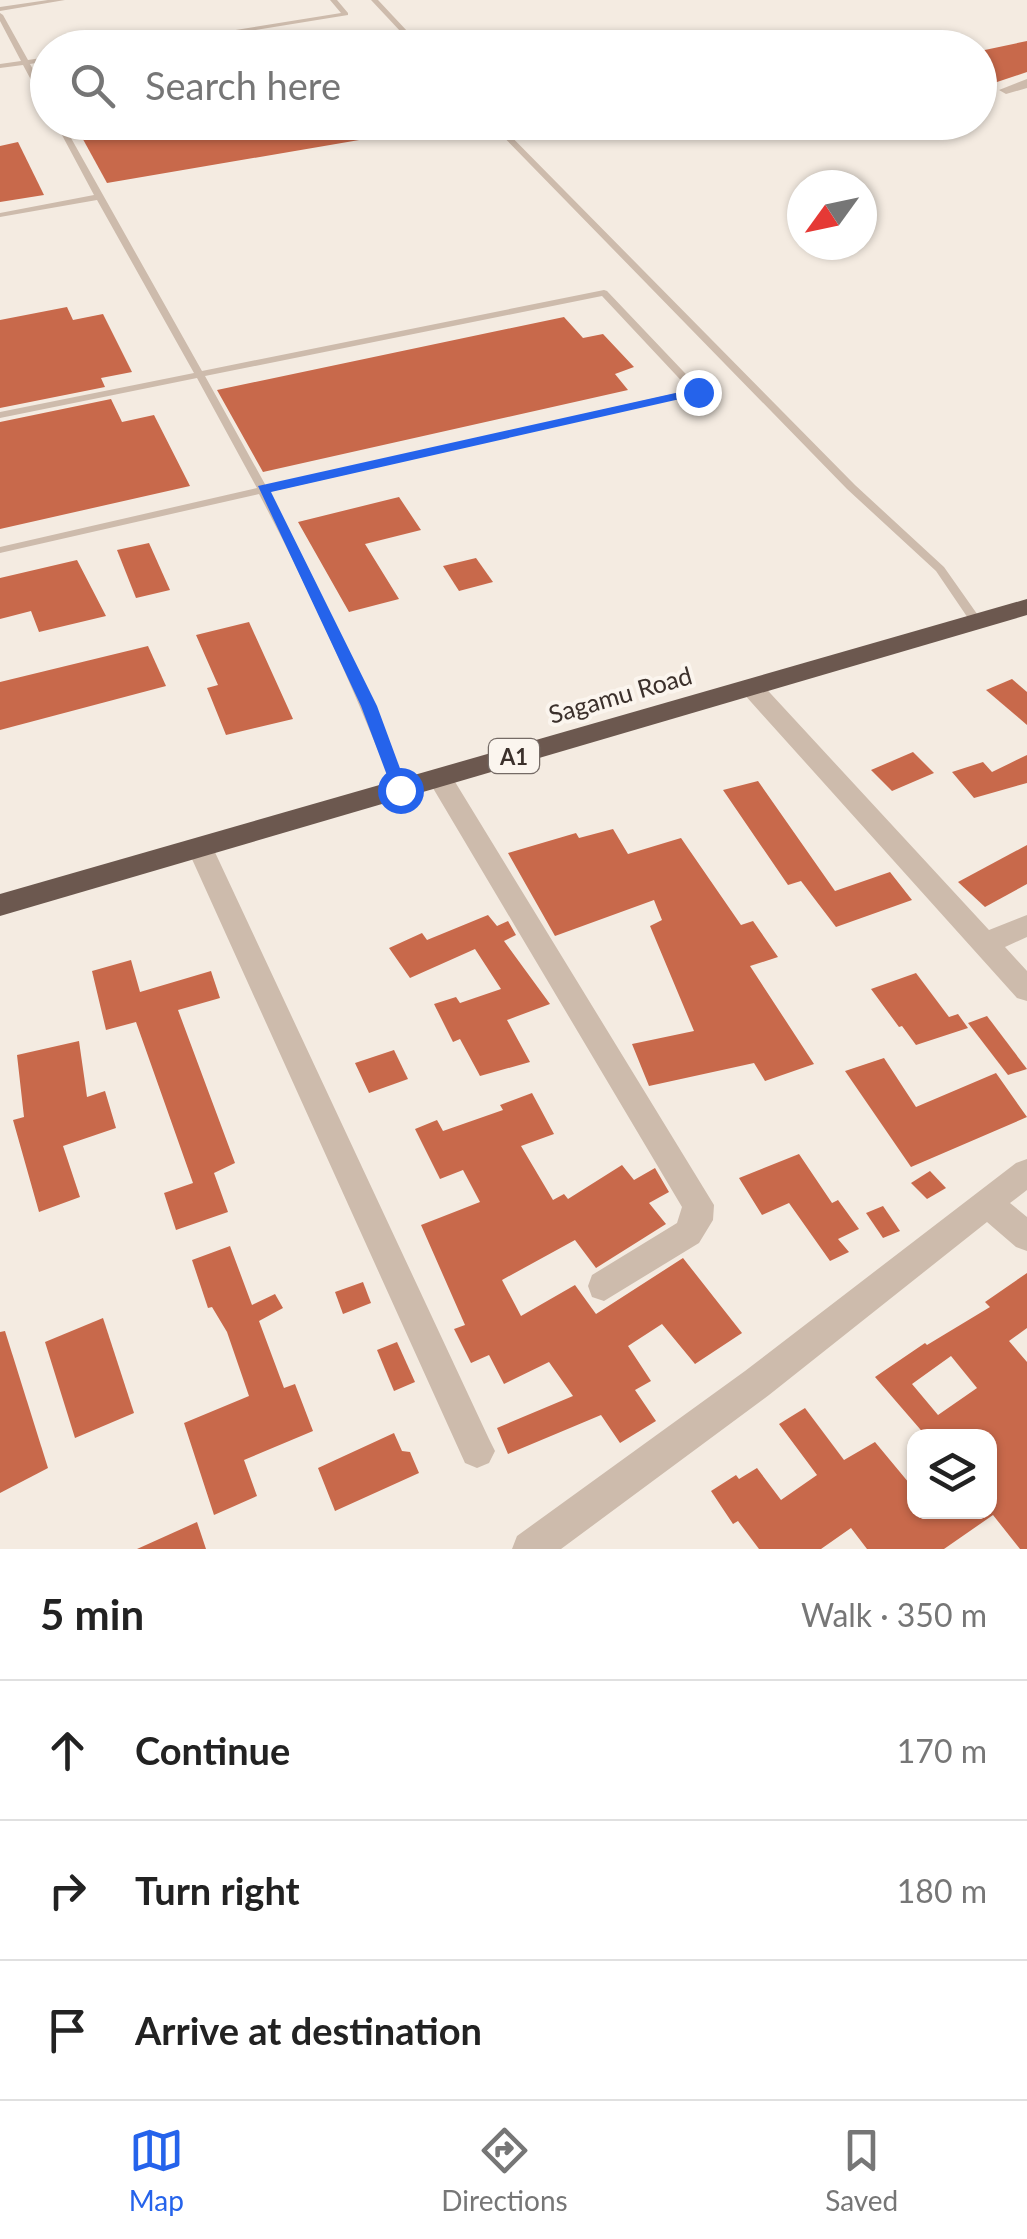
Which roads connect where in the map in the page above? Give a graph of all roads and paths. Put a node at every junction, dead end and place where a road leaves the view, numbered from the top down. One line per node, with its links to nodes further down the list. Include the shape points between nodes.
1 (62, 0): 4 (lane)
2 (334, 0): 6 (lane, via 346,14)
3 (374, 0): 7 (lane)
4 (31, 2): 5 (lane)
5 (0, 12): 9 (lane)
6 (242, 30)
7 (403, 30)
8 (30, 61): 9 (lane)
9 (25, 62): 10 (lane); 11 (lane)
10 (0, 66)
11 (30, 71)
12 (1027, 84): 13 (street)
13 (1006, 90)
14 (68, 140): 16 (lane)
15 (510, 140): 23 (lane, via 940,569)
16 (98, 197): 17 (lane); 18 (lane)
17 (0, 214)
18 (200, 374): 19 (lane); 20 (lane); 20 (lane, via 604,292 698,392)
19 (0, 415)
20 (263, 489): 21 (lane); 26 (lane, via 369,706)
21 (0, 550)
22 (1027, 607): 23 (highway, Sagamu Road / A1)
23 (976, 621): 24 (highway, Sagamu Road / A1)
24 (751, 687): 25 (highway, Sagamu Road / A1); 30 (street)
25 (440, 778): 26 (highway, Sagamu Road / A1); 35 (street, via 698,1204 688,1233)
26 (400, 790): 27 (highway, Sagamu Road / A1)
27 (200, 848): 28 (highway, Sagamu Road / A1); 36 (street)
28 (0, 905)
29 (1027, 925): 30 (street)
30 (988, 944): 31 (street)
31 (1027, 990)
32 (1027, 1172): 33 (street)
33 (988, 1204): 34 (street); 37 (street)
34 (1027, 1237)
35 (604, 1286)
36 (477, 1451)
37 (530, 1549)

